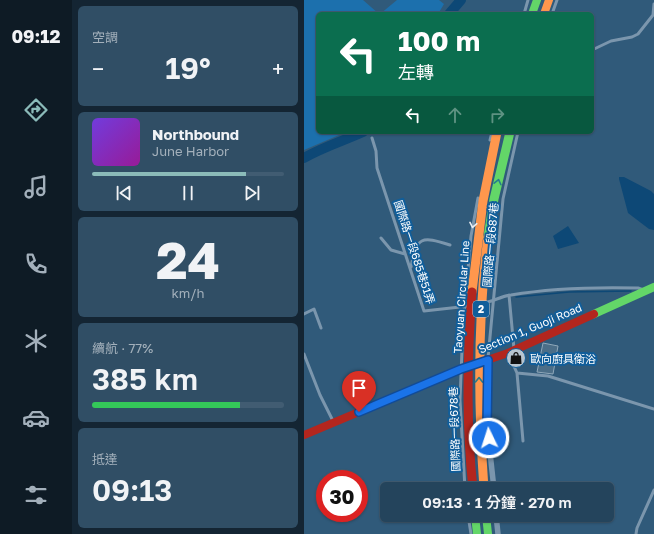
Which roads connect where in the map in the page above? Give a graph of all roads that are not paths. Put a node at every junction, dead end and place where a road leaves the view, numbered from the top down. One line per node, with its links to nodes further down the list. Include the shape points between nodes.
1 (528, 0): 6 (lane)
2 (537, 0): 7 (main road)
3 (549, 0): 8 (main road)
4 (557, 0): 9 (lane)
5 (654, 4): 10 (lane, via 653,15 638,34 611,41)
6 (525, 12)
7 (533, 12)
8 (545, 12)
9 (553, 12)
10 (594, 49)
11 (492, 134): 16 (lane)
12 (497, 134): 38 (main road, Taoyuan Circular Line / 2, bridge, via 479,219 470,329)
13 (510, 134): 39 (main road, Taoyuan Circular Line / 2, one-way to 13, bridge, via 479,441 478,381 482,285 490,220)
14 (518, 134): 24 (lane, 國際路一段687巷, via 503,199)
15 (372, 138): 20 (lane, 國際路一段685巷51弄, via 377,168)
16 (489, 147)
17 (480, 192): 25 (lane, 國際路一段678巷, one-way to 25, via 471,236)
18 (381, 238): 20 (lane, via 391,250)
19 (450, 245): 21 (lane, via 429,238 420,242 414,249)
20 (405, 254): 21 (lane, 國際路一段685巷51弄)
21 (410, 269): 25 (lane, 國際路一段685巷51弄, via 424,311)
22 (650, 289): 23 (lane, 國際路一段685巷51弄, via 584,287); 28 (main road, Section 1, Guoji Road)
23 (509, 295): 24 (lane, 國際路一段685巷51弄); 28 (lane)
24 (493, 301): 25 (lane, 國際路一段685巷51弄); 30 (lane, 國際路一段687巷)
25 (465, 306): 31 (lane, 國際路一段678巷)
26 (304, 314): 27 (lane, via 314,309)
27 (321, 328)
28 (511, 352): 30 (main road, Section 1, Guoji Road); 32 (lane)
29 (305, 357): 34 (lane)
30 (488, 360): 31 (main road, Section 1, Guoji Road); 40 (street, via 487,425)
31 (461, 369): 34 (main road, Section 1, Guoji Road); 37 (lane, 國際路一段678巷)
32 (517, 373): 33 (lane, via 548,376); 36 (lane)
33 (654, 409)
34 (334, 423): 35 (main road, Section 1, Guoji Road)
35 (304, 435)
36 (523, 441)
37 (465, 482)
38 (472, 482)
39 (483, 482)
40 (493, 482)
41 (654, 490): 50 (lane)
42 (469, 522): 46 (lane)
43 (476, 522): 47 (main road)
44 (487, 522): 48 (main road)
45 (497, 522): 49 (street)
46 (471, 534)
47 (477, 534)
48 (488, 534)
49 (498, 534)
50 (636, 534)

